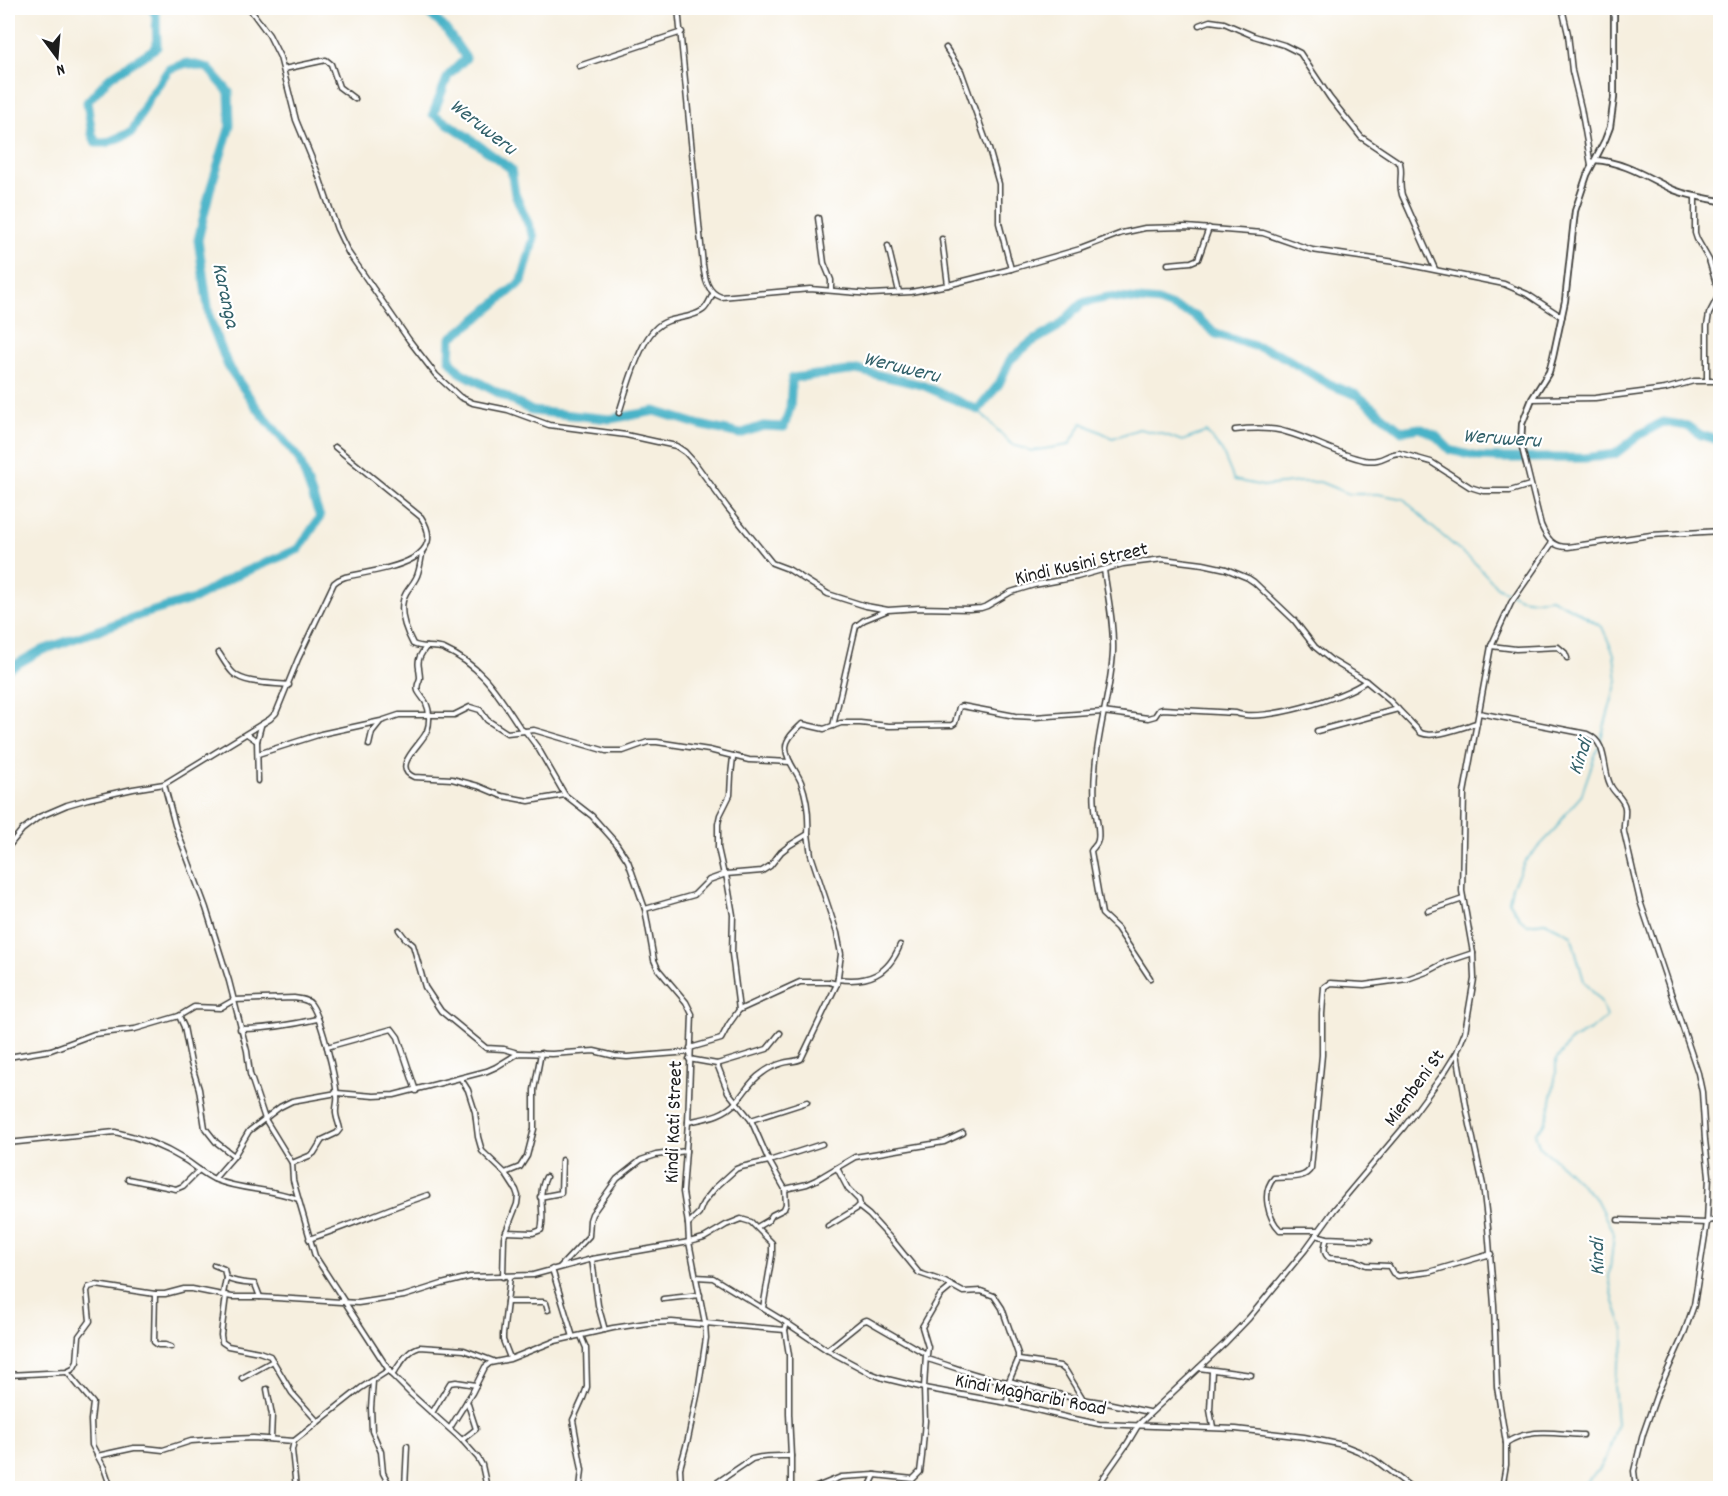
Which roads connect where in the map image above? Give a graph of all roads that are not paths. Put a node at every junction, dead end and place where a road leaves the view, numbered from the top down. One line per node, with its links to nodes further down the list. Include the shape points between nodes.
1 (249, 8): 9 (street, Kindi Kusini Street, via 269,35)
2 (678, 8): 6 (street)
3 (1562, 8): 12 (street)
4 (1614, 8): 11 (street, via 1612,115)
5 (1199, 25): 21 (street, via 1210,21 1224,23 1300,53 1361,136 1400,163 1402,195)
6 (681, 32): 8 (street); 25 (street, via 703,265)
7 (946, 48): 20 (street, via 961,71 989,149 999,184 999,223)
8 (579, 66)
9 (284, 69): 10 (street, via 326,60 339,87); 39 (street, Kindi Kusini Street, via 296,120 348,252 436,375 460,397 549,425 676,446 695,462 772,563 828,594)
10 (354, 99)
11 (1595, 160): 12 (street); 13 (street, via 1616,163)
12 (1592, 166): 26 (street, via 1575,211)
13 (1695, 196): 14 (street); 27 (street, via 1695,233 1718,290 1707,326)
14 (1720, 201)
15 (818, 218): 23 (street)
16 (1209, 228): 19 (street, via 1198,259); 20 (street, via 1145,228); 21 (street, via 1263,232 1312,250)
17 (942, 239): 22 (street)
18 (888, 246): 24 (street)
19 (1168, 264)
20 (1011, 269): 22 (street)
21 (1435, 270): 26 (street, via 1504,284)
22 (948, 285): 24 (street)
23 (831, 290): 24 (street); 25 (street, via 788,290 731,297)
24 (899, 292)
25 (713, 294): 30 (street, via 700,312 655,328 634,367)
26 (1562, 317): 29 (street, via 1549,372)
27 (1707, 380): 28 (street); 29 (street, via 1623,396)
28 (1720, 381)
29 (1532, 399): 32 (street, via 1522,424)
30 (619, 413)
31 (1235, 430): 34 (street, via 1286,432 1377,461 1395,453 1404,454 1431,462 1483,491 1510,491)
32 (1521, 444): 34 (street)
33 (335, 447): 37 (street, via 421,517 429,532)
34 (1530, 485): 36 (street, via 1541,525)
35 (1720, 531): 36 (street, via 1651,535 1568,547)
36 (1552, 543): 41 (street, Miembeni St, via 1511,603)
37 (422, 554): 40 (street, via 418,575 404,596 402,614 413,644); 45 (street, via 338,580 315,621)
38 (1104, 570): 39 (street, Kindi Kusini Street, via 1011,592 981,608); 44 (street, Kindi Kusini Street, via 1163,559 1238,573 1262,590 1315,647); 47 (street, via 1113,640)
39 (888, 610): 53 (street, via 856,626)
40 (426, 646): 49 (street, via 418,661 417,686); 55 (street, via 442,648 473,667 494,687)
41 (1491, 646): 43 (street, via 1558,647); 48 (street, Miembeni St)
42 (219, 653): 45 (street, via 238,677)
43 (1566, 658)
44 (1366, 681): 46 (street, Kindi Kusini Street); 47 (street, via 1326,700 1283,712 1242,716 1163,709 1148,718)
45 (289, 685): 52 (street, via 276,713)
46 (1398, 709): 51 (street, Kindi Kusini Street, via 1413,727 1427,735); 54 (street)
47 (1103, 712): 53 (street, via 1035,717 962,706 952,725); 74 (street, via 1095,769 1098,840 1091,851 1101,912 1117,928)
48 (1479, 713): 51 (street, Miembeni St); 119 (street, via 1587,735 1599,744 1610,784 1624,804 1624,832 1640,901 1698,1073 1709,1176)
49 (429, 716): 50 (street, via 399,715); 55 (street, via 456,715 474,708 504,732); 64 (street, via 427,731 406,763 410,776 452,779 529,801)
50 (381, 722): 58 (street); 59 (street, via 328,732)
51 (1477, 723): 68 (street, Miembeni St, via 1464,793)
52 (261, 726): 56 (street); 57 (street)
53 (833, 726): 61 (street, via 824,729 802,724 787,743)
54 (1317, 731)
55 (526, 732): 60 (street, via 534,730 606,751 657,742); 64 (street)
56 (247, 734): 57 (street); 63 (street)
57 (257, 741): 59 (street)
58 (369, 745)
59 (258, 754): 62 (street)
60 (734, 757): 61 (street); 67 (street, via 730,795 718,824 718,848)
61 (790, 762): 65 (street, via 803,789)
62 (258, 781)
63 (164, 784): 66 (street, via 60,808 30,823); 76 (street)
64 (565, 795): 69 (street, Kindi Kati Street, via 592,816 616,843 628,861)
65 (808, 834): 67 (street, via 762,871); 75 (street, via 840,945)
66 (8, 847)
67 (725, 875): 69 (street, via 706,881 694,895); 77 (street, via 733,915 732,954)
68 (1462, 899): 70 (street); 73 (street, Miembeni St)
69 (645, 909): 83 (street, Kindi Kati Street, via 658,969 690,1008)
70 (1428, 911)
71 (399, 930): 85 (street, via 413,945 425,987 441,1011 486,1048)
72 (900, 945): 75 (street, via 888,965 873,977)
73 (1473, 953): 84 (street, Miembeni St, via 1469,1009); 124 (street, via 1407,979 1364,986 1330,983 1324,987 1311,1168 1304,1176 1274,1178 1268,1200 1268,1211 1280,1230)
74 (1150, 978)
75 (837, 982): 77 (street, via 800,982); 93 (street, via 801,1059 760,1074)
76 (234, 1000): 78 (street, via 214,1009 194,1007); 79 (street, via 303,999 310,1003); 80 (street)
77 (739, 1010): 83 (street, via 721,1039)
78 (179, 1016): 87 (street, via 135,1029 94,1034 51,1050); 102 (street, via 205,1128)
79 (317, 1018): 80 (street, via 284,1026); 82 (street)
80 (240, 1029): 95 (street)
81 (780, 1033): 89 (street, via 767,1049)
82 (327, 1047): 91 (street, via 392,1029); 92 (street)
83 (690, 1050): 86 (street, via 627,1057 594,1051); 88 (street, Kindi Kati Street)
84 (1457, 1052): 124 (street, Miembeni St, via 1404,1127); 129 (street, via 1483,1185)
85 (519, 1053): 86 (street); 90 (street, via 496,1067)
86 (541, 1053): 108 (street, via 534,1090 534,1129 527,1156 520,1167)
87 (8, 1057)
88 (689, 1059): 89 (street); 97 (street, Kindi Kati Street)
89 (717, 1064): 93 (street, via 728,1092)
90 (461, 1078): 91 (street); 108 (street, via 475,1112 482,1151)
91 (416, 1090): 92 (street, via 384,1096)
92 (337, 1094): 95 (street, via 292,1101); 105 (street, via 339,1131 322,1140 314,1153)
93 (737, 1102): 96 (street); 97 (street, via 720,1113)
94 (807, 1102): 96 (street)
95 (265, 1119): 102 (street, via 249,1131); 105 (street)
96 (752, 1120): 104 (street)
97 (688, 1122): 101 (street, Kindi Kati Street)
98 (963, 1133): 106 (street, via 944,1142 862,1155)
99 (8, 1143): 107 (street, via 115,1132 138,1138)
100 (822, 1144): 104 (street)
101 (686, 1151): 120 (street, Kindi Kati Street, via 683,1192); 132 (street, via 648,1157 623,1173 592,1214 589,1236)
102 (234, 1156): 111 (street)
103 (562, 1160): 114 (street, via 561,1193)
104 (769, 1161): 112 (street); 120 (street, via 730,1173)
105 (292, 1163): 115 (street)
106 (837, 1168): 112 (street, via 807,1184); 116 (street, via 860,1202)
107 (199, 1170): 110 (street, via 177,1189); 111 (street)
108 (505, 1173): 123 (street, via 518,1196)
109 (546, 1177): 114 (street)
110 (128, 1179)
111 (214, 1179): 115 (street)
112 (785, 1189): 122 (street, via 784,1209)
113 (428, 1195): 126 (street)
114 (540, 1197): 123 (street, via 541,1230 528,1234)
115 (299, 1200): 126 (street)
116 (859, 1207): 121 (street); 139 (street, via 919,1274)
117 (1720, 1219): 119 (street)
118 (1618, 1220): 119 (street)
119 (1708, 1222): 208 (street, via 1694,1305 1643,1434 1634,1472)
120 (688, 1224): 128 (street, Kindi Kati Street)
121 (828, 1226)
122 (757, 1227): 128 (street, via 741,1219); 148 (street, via 772,1246)
123 (506, 1232): 134 (street)
124 (1317, 1232): 125 (street); 163 (street, Miembeni St, via 1249,1318)
125 (1327, 1238): 127 (street); 129 (street, via 1324,1250 1329,1258 1389,1266 1398,1276 1430,1272)
126 (309, 1239): 146 (street, via 315,1256)
127 (1370, 1240)
128 (689, 1242): 130 (street); 136 (street, Kindi Kati Street)
129 (1491, 1254): 189 (street, via 1497,1387)
130 (592, 1259): 132 (street); 152 (street)
131 (214, 1265): 137 (street, via 224,1269)
132 (560, 1267): 133 (street)
133 (552, 1269): 135 (street); 155 (street)
134 (502, 1277): 135 (street); 146 (street, via 470,1277 393,1299)
135 (510, 1277): 147 (street)
136 (696, 1277): 143 (street, Kindi Kati Street); 148 (street, Kindi Magharibi Road, via 713,1278)
137 (226, 1278): 138 (street); 144 (street, via 255,1284)
138 (225, 1285): 140 (street); 142 (street)
139 (952, 1286): 158 (street, via 940,1296 922,1327); 160 (street, via 963,1292 979,1290 994,1296 1002,1308)
140 (213, 1292): 141 (street, via 184,1289); 142 (street)
141 (155, 1294): 156 (street, via 154,1342); 166 (street, via 90,1287 90,1321 79,1336 76,1366)
142 (224, 1294): 144 (street); 161 (street, via 223,1343 266,1354)
143 (700, 1296): 145 (street); 151 (street, Kindi Kati Street)
144 (260, 1297): 146 (street)
145 (663, 1299)
146 (345, 1302): 164 (street)
147 (507, 1302): 149 (street, via 544,1302); 159 (street, via 503,1340)
148 (763, 1308): 150 (street, Kindi Magharibi Road)
149 (548, 1310)
150 (787, 1323): 153 (street); 157 (street, Kindi Magharibi Road)
151 (706, 1324): 152 (street, via 647,1323); 153 (street); 200 (street, Kindi Kati Street, via 704,1364 680,1468)
152 (605, 1330): 154 (street)
153 (785, 1330): 192 (street)
154 (581, 1335): 155 (street); 199 (street, via 586,1348 587,1387 573,1420 582,1470)
155 (573, 1337): 159 (street)
156 (171, 1347)
157 (827, 1350): 158 (street, via 867,1320); 174 (street, Kindi Magharibi Road, via 870,1373)
158 (927, 1357): 172 (street, via 982,1378); 174 (street)
159 (510, 1359): 162 (street)
160 (1018, 1360): 172 (street); 176 (street, via 1060,1366)
161 (273, 1361): 170 (street); 181 (street, via 292,1393)
162 (494, 1361): 168 (street, via 464,1350 425,1346 414,1348); 173 (street, via 485,1367)
163 (1199, 1368): 165 (street); 180 (street, Miembeni St)
164 (389, 1370): 168 (street); 171 (street)
165 (1212, 1371): 169 (street); 184 (street)
166 (67, 1372): 167 (street); 191 (street, via 93,1403 92,1440)
167 (8, 1375)
168 (392, 1375): 179 (street)
169 (1251, 1375)
170 (242, 1378)
171 (373, 1381): 181 (street); 196 (street, via 372,1431)
172 (1009, 1381): 176 (street); 178 (street)
173 (476, 1385): 177 (street); 179 (street, via 450,1383)
174 (924, 1388): 178 (street, Kindi Magharibi Road); 193 (street, via 920,1472 910,1480)
175 (267, 1389): 186 (street, via 272,1415)
176 (1084, 1400): 180 (street)
177 (467, 1401): 183 (street); 187 (street, via 476,1429)
178 (1007, 1403): 182 (street, Kindi Magharibi Road, via 1099,1424)
179 (432, 1413): 183 (street)
180 (1150, 1413): 182 (street, Miembeni St)
181 (318, 1422): 188 (street)
182 (1139, 1425): 184 (street, Kindi Magharibi Road); 205 (street, Miembeni St)
183 (450, 1428): 187 (street)
184 (1213, 1428): 206 (street, Kindi Magharibi Road, via 1343,1445 1375,1460)
185 (1584, 1436): 189 (street, via 1531,1433)
186 (270, 1440): 188 (street); 191 (street, via 191,1441 163,1450 134,1448)
187 (462, 1440): 198 (street, via 482,1465)
188 (294, 1441): 195 (street)
189 (1506, 1443): 207 (street)
190 (407, 1446): 197 (street)
191 (97, 1456): 194 (street)
192 (791, 1456): 201 (street, via 752,1460); 202 (street)
193 (875, 1475): 203 (street, via 841,1477); 204 (street)
194 (111, 1488)
195 (296, 1488)
196 (391, 1488)
197 (405, 1488)
198 (487, 1488)
199 (580, 1488)
200 (681, 1488)
201 (709, 1488)
202 (790, 1488)
203 (814, 1488)
204 (869, 1488)
205 (1096, 1488)
206 (1412, 1488)
207 (1502, 1488)
208 (1636, 1488)

